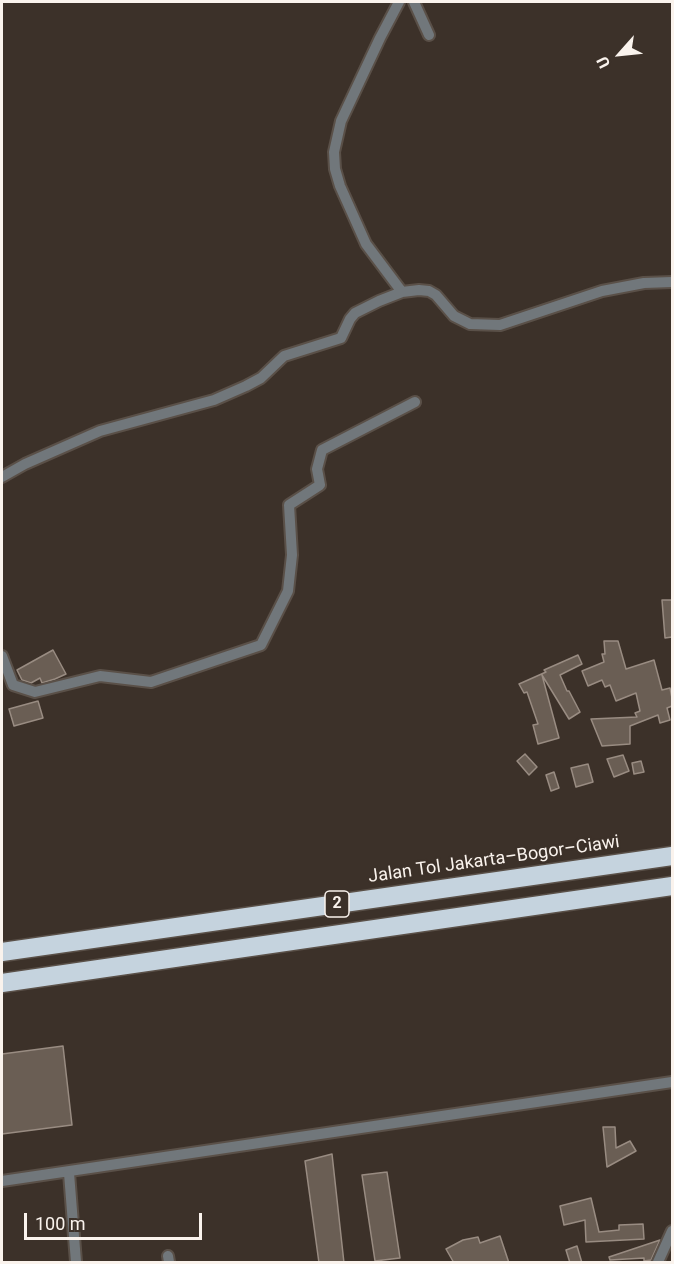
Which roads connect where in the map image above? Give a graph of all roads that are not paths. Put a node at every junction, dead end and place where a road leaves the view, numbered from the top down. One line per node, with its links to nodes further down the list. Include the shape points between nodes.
1 (399, 2): 5 (street, via 341,122 334,152 340,186 366,244)
2 (414, 2): 3 (street)
3 (429, 35)
4 (672, 282): 5 (street, via 602,291 500,325 470,324 454,316 429,291)
5 (402, 292): 7 (street, via 355,313 341,338 284,356 261,378 246,386 214,400 100,431)
6 (415, 402): 8 (street, via 322,450 317,469 320,485 289,506 292,555 288,591 261,645 151,682 100,676 34,692 13,685)
7 (2, 477)
8 (2, 656)
9 (672, 856): 11 (highway, Jalan Tol Jakarta–Bogor–Ciawi / 2)
10 (672, 886): 12 (highway, 2)
11 (2, 952)
12 (2, 983)
13 (672, 1082): 14 (street)
14 (69, 1173): 15 (street); 17 (street)
15 (2, 1181)
16 (672, 1231): 18 (street)
17 (75, 1263)
18 (658, 1263)

